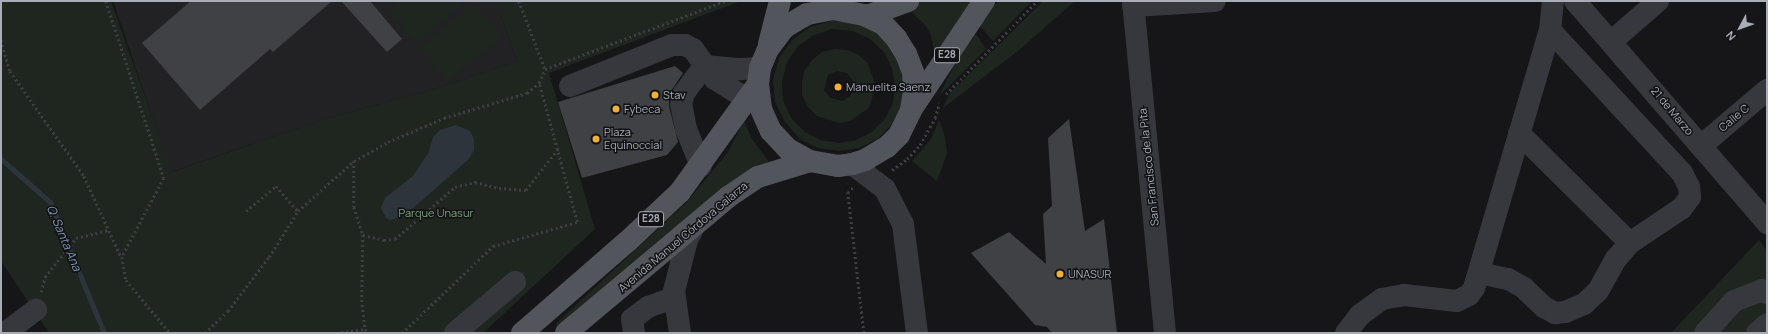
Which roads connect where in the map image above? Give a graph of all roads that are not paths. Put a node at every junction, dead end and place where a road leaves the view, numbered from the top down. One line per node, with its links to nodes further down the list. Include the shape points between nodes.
1 (780, 1): 13 (main road)
2 (908, 1): 9 (main road)
3 (984, 1): 16 (main road, E28)
4 (1215, 1): 8 (street)
5 (1554, 1): 10 (street)
6 (1576, 1): 11 (street, 21 de Marzo)
7 (1658, 1): 11 (street)
8 (1133, 4): 38 (street, San Francisco de la Pita)
9 (863, 11): 13 (main road, E28, via 834,9 807,14 784,28); 16 (main road, E28, via 896,38 906,54 913,72)
10 (1550, 30): 17 (street); 24 (street, via 1682,173 1689,187 1690,197 1682,208)
11 (1612, 40): 18 (street, 21 de Marzo)
12 (704, 66): 13 (street, via 741,70); 13 (street, via 715,79); 14 (street, via 693,49 685,45 672,45); 21 (street, via 684,93 681,104 686,128)
13 (758, 75): 19 (main road, E28, via 761,109 771,131 788,149); 21 (main road, E28)
14 (570, 86)
15 (1767, 90): 18 (street, Calle C)
16 (911, 110): 20 (main road, E28, via 899,135 887,147 865,160)
17 (1519, 133): 24 (street); 25 (street)
18 (1701, 146): 22 (street, 21 de Marzo)
19 (810, 161): 20 (main road, E28, via 838,166); 23 (main road, Avenida Manuel Córdova Galarza / E28, via 758,177 728,197)
20 (852, 164): 37 (street, via 886,189 904,224)
21 (701, 166): 32 (main road, E28, via 680,192)
22 (1767, 223)
23 (693, 228): 28 (street, via 675,278); 35 (main road, Avenida Manuel Córdova Galarza / E28)
24 (1630, 242): 25 (street, via 1616,259 1598,291 1584,304 1565,312 1555,313 1544,307 1524,288 1508,279)
25 (1479, 273): 39 (street, via 1469,295 1457,301 1404,295 1382,299 1360,315)
26 (514, 282): 34 (street)
27 (1767, 293): 40 (street, via 1762,290 1734,301)
28 (673, 298): 31 (street, via 648,307); 36 (street)
29 (36, 310): 33 (street)
30 (1767, 324): 41 (street)
31 (628, 328)
32 (534, 329)
33 (5, 333)
34 (455, 333)
35 (566, 333)
36 (680, 333)
37 (917, 333)
38 (1165, 333)
39 (1346, 333)
40 (1705, 333)
41 (1756, 333)

